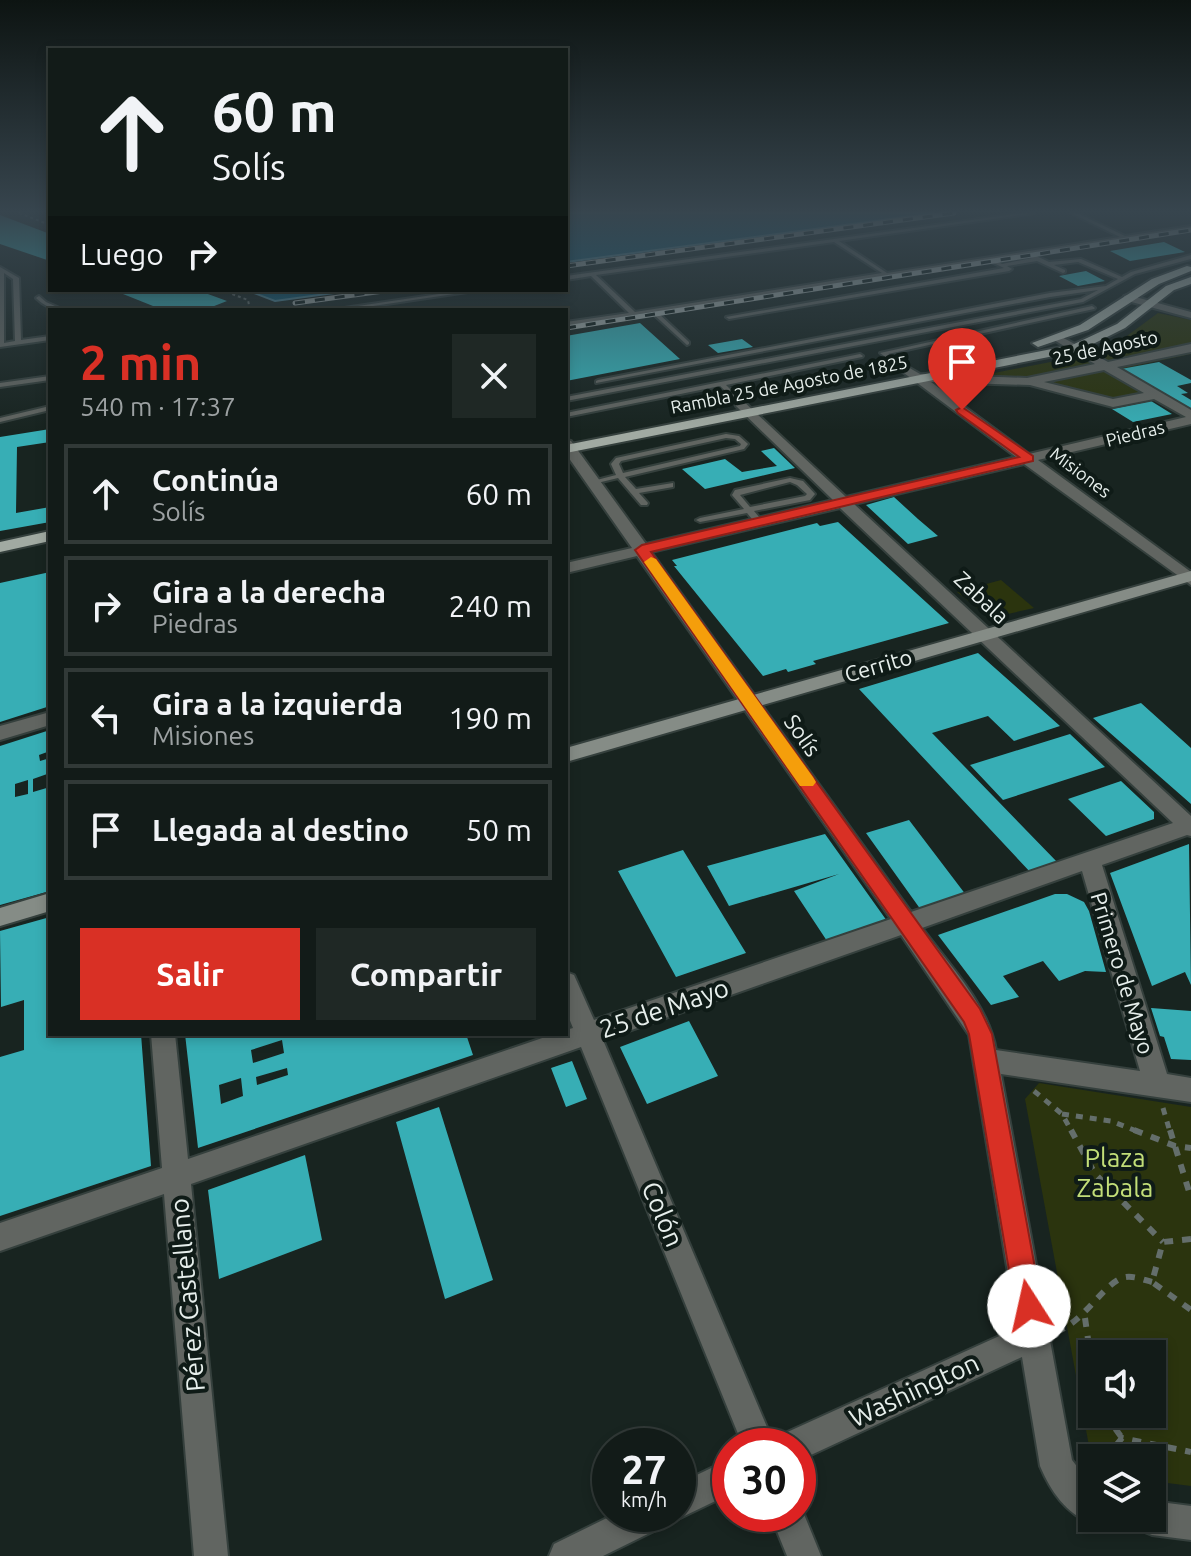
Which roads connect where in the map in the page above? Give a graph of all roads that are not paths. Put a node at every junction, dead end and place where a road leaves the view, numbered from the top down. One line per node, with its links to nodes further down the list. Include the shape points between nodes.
1 (16, 286): 11 (lane)
2 (604, 286): 18 (lane)
3 (811, 286): 17 (lane)
4 (912, 286): 20 (lane)
5 (1146, 286): 10 (main road, Rambla 25 de Agosto de 1825)
6 (1176, 286): 13 (main road, Rambla 25 de Agosto de 1825)
7 (1110, 287): 34 (lane); 39 (lane, via 1078,301)
8 (464, 292): 15 (lane)
9 (39, 298): 14 (lane)
10 (1128, 298): 13 (street); 24 (main road, Rambla 25 de Agosto de 1825)
11 (15, 299): 12 (lane); 25 (lane)
12 (1, 302): 22 (lane)
13 (1150, 304): 19 (street); 28 (main road, Rambla 25 de Agosto de 1825, via 1121,326)
14 (57, 308)
15 (348, 308)
16 (1092, 308): 32 (lane, via 1024,323 1031,328 890,357)
17 (652, 310): 18 (lane); 26 (lane)
18 (633, 313): 21 (lane)
19 (1191, 315)
20 (729, 317)
21 (568, 324)
22 (0, 332): 27 (lane)
23 (48, 338): 25 (lane)
24 (1058, 338): 28 (street); 32 (main road, Rambla 25 de Agosto de 1825)
25 (18, 342): 27 (lane)
26 (687, 343)
27 (0, 345)
28 (1075, 348): 31 (street); 32 (main road, Rambla 25 de Agosto de 1825)
29 (1191, 348): 31 (street, 25 de Agosto)
30 (860, 356): 36 (lane)
31 (1105, 366): 35 (street, 25 de Agosto); 38 (street)
32 (912, 374): 35 (street, 25 de Agosto); 41 (main road, Rambla 25 de Agosto de 1825); 47 (street, Misiones)
33 (48, 378): 37 (lane)
34 (598, 382)
35 (1027, 382): 38 (street, 25 de Agosto, via 1113,403)
36 (722, 384): 41 (lane); 42 (lane)
37 (0, 385)
38 (1156, 395): 43 (street)
39 (568, 399)
40 (48, 408): 44 (lane)
41 (746, 408): 45 (main road, Rambla 25 de Agosto de 1825); 53 (street, Zabala)
42 (568, 415)
43 (1191, 418): 47 (street, Piedras)
44 (0, 420)
45 (568, 445)
46 (568, 446): 49 (street, Solís)
47 (1029, 459): 53 (street, Piedras); 63 (street, Misiones)
48 (621, 477): 48 (lane, via 742,448 745,444 726,436 618,459); 49 (lane); 51 (lane)
49 (593, 482): 60 (street, Solís)
50 (670, 485): 51 (lane)
51 (634, 492): 52 (lane)
52 (644, 503)
53 (844, 503): 56 (street, Piedras); 64 (street, Zabala)
54 (748, 509): 54 (lane, via 738,492 790,480 811,494); 55 (lane); 56 (lane)
55 (700, 520)
56 (760, 523): 60 (street, Piedras)
57 (48, 536): 58 (main road)
58 (0, 547)
59 (48, 550): 61 (main road)
60 (642, 550): 62 (street, Piedras); 65 (street, Solís)
61 (0, 560)
62 (568, 568)
63 (1190, 578): 64 (street, Cerrito)
64 (988, 634): 65 (street, Cerrito); 69 (street, Zabala)
65 (750, 702): 68 (street, Cerrito); 73 (street, Solís)
66 (48, 719): 67 (street)
67 (0, 733)
68 (568, 754)
69 (1190, 826): 70 (street, 25 de Mayo)
70 (1090, 862): 73 (street, 25 de Mayo); 78 (street, Primero de Mayo)
71 (48, 903): 72 (street)
72 (0, 917)
73 (908, 925): 75 (street, 25 de Mayo); 77 (street, Solís, via 972,1016)
74 (568, 987): 75 (street, Colón)
75 (588, 1034): 80 (street, 25 de Mayo); 83 (street, Colón)
76 (163, 1036): 80 (street, Pérez Castellano)
77 (985, 1060): 78 (street); 82 (street, Solís)
78 (1157, 1085): 79 (street)
79 (1191, 1090)
80 (176, 1177): 81 (street, 25 de Mayo); 90 (street, Pérez Castellano)
81 (0, 1237)
82 (1034, 1337): 84 (street, Washington); 85 (street, Solís, via 1057,1466)
83 (752, 1428)
84 (816, 1436)
85 (1078, 1497)
86 (1166, 1520): 87 (street)
87 (1191, 1523)
88 (615, 1532): 91 (street)
89 (794, 1532): 92 (street)
90 (211, 1556)
91 (566, 1556)
92 (804, 1556)

